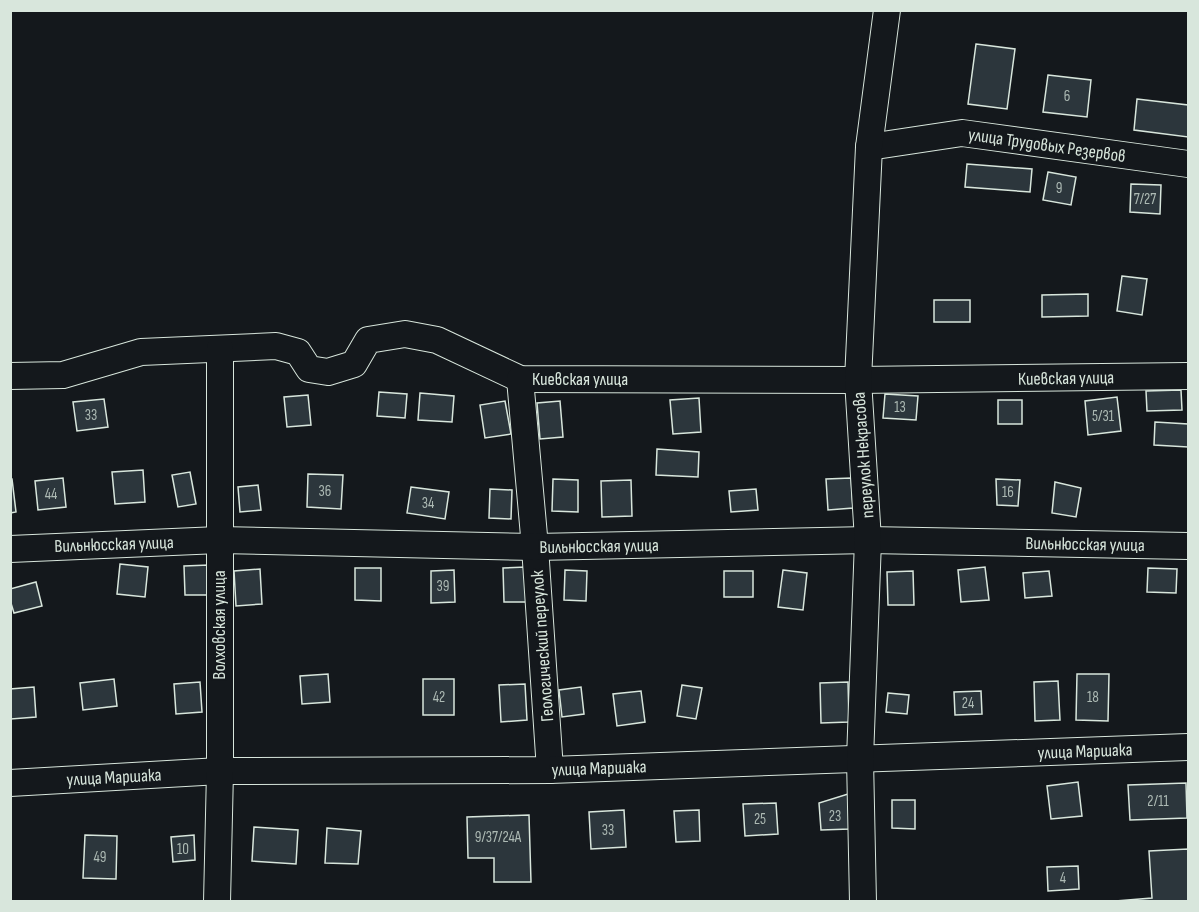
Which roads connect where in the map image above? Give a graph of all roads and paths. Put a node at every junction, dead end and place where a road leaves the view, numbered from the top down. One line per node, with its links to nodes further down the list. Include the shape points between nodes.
1 (887, 10): 2 (street, переулок Некрасова)
2 (869, 147): 3 (street, улица Трудовых Резервов, via 962,133); 8 (street, переулок Некрасова)
3 (1188, 164)
4 (220, 349): 5 (street, Киевская улица, via 141,352 63,375); 7 (street, Киевская улица, via 276,346 298,352 309,369 328,372 354,364 368,340 405,334 437,340); 9 (street, Волховская улица)
5 (10, 376)
6 (1188, 376): 8 (street, Киевская улица)
7 (520, 379): 8 (street, Киевская улица); 12 (street, Геологический переулок)
8 (858, 380): 10 (street, переулок Некрасова)
9 (219, 540): 12 (street, Вильнюсская улица); 13 (street, Вильнюсская улица); 17 (street, Волховская улица)
10 (868, 540): 11 (street, Вильнюсская улица); 12 (street, Вильнюсская улица); 15 (street, переулок Некрасова)
11 (1188, 546)
12 (535, 547): 16 (street, Геологический переулок)
13 (10, 549)
14 (1188, 747): 15 (street, улица Маршака)
15 (860, 759): 16 (street, улица Маршака); 20 (street, переулок Некрасова)
16 (550, 770): 17 (street, улица Маршака)
17 (220, 771): 18 (street, улица Маршака); 19 (street, Волховская улица)
18 (10, 783)
19 (217, 902)
20 (863, 902)

